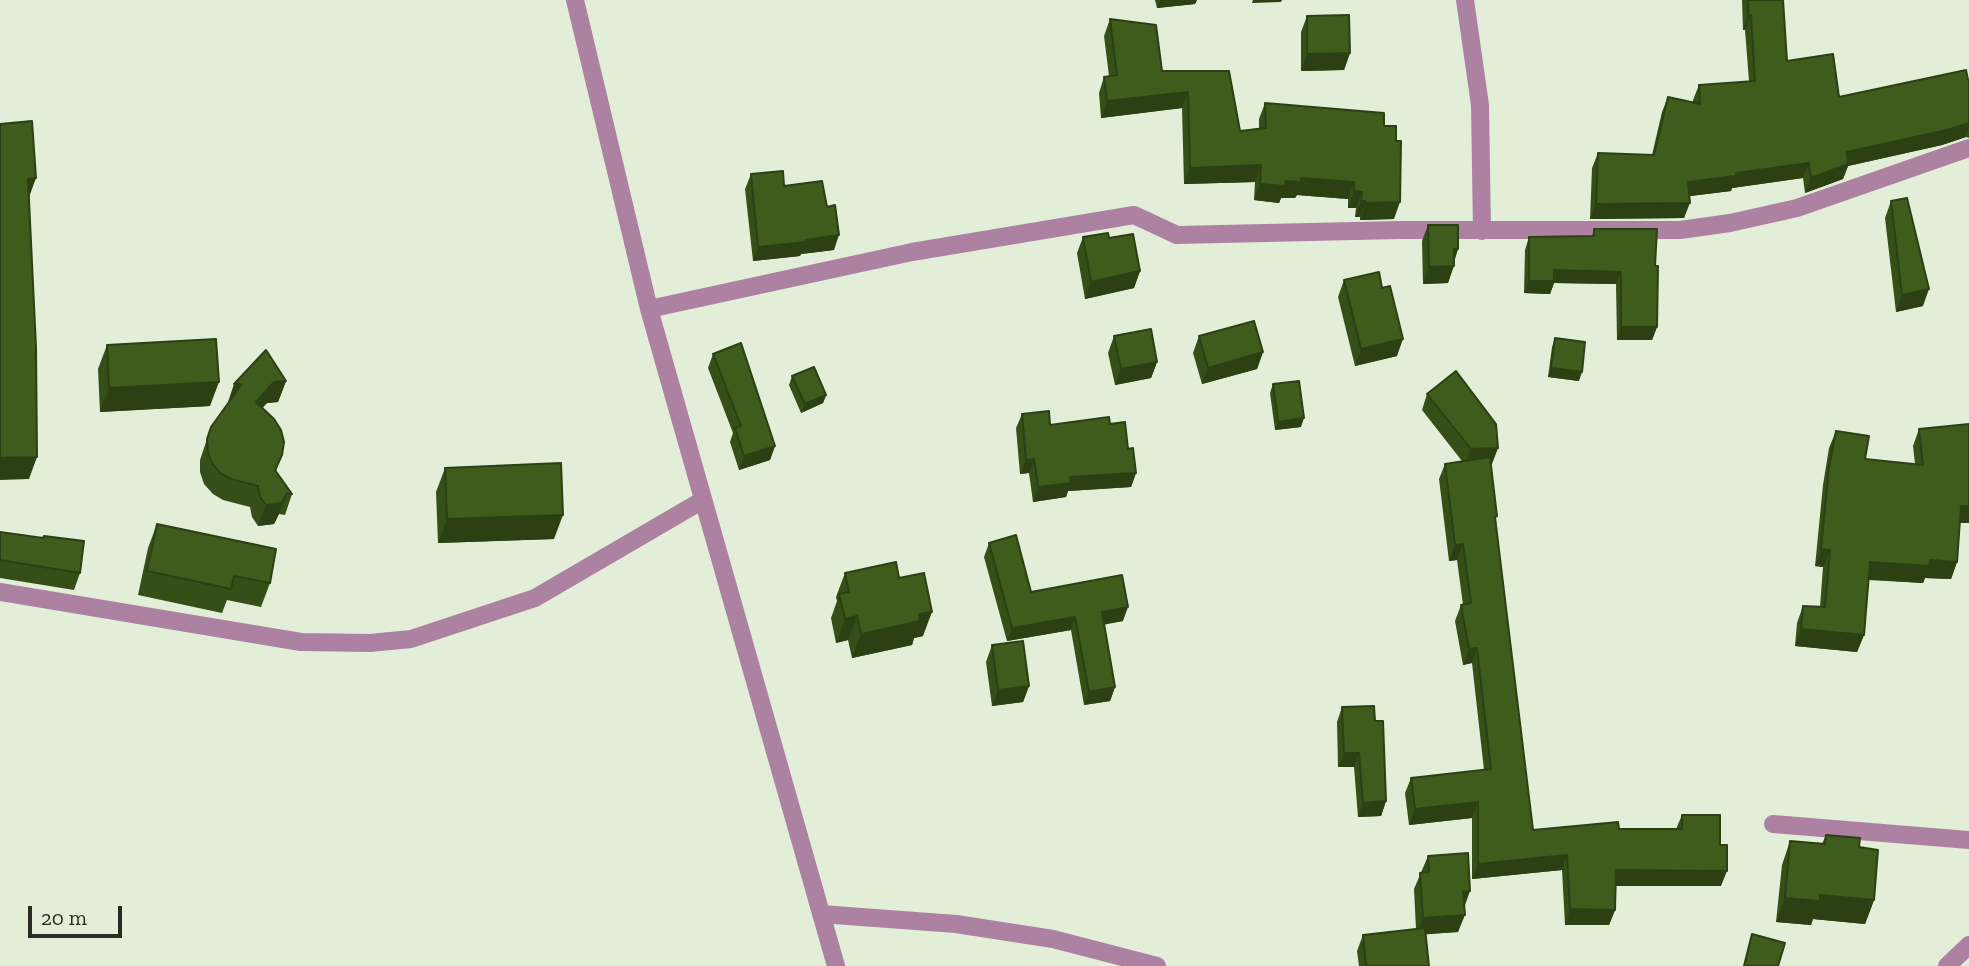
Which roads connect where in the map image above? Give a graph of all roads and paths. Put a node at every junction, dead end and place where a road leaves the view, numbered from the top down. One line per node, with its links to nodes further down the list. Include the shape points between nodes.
1 (575, 0): 5 (street)
2 (1465, 0): 4 (street, via 1480,105)
3 (1969, 148): 4 (street, via 1797,208 1730,223 1680,230)
4 (1482, 231): 5 (street, via 1177,234 1134,215 912,252)
5 (649, 309): 6 (street)
6 (703, 500): 7 (street, via 535,598 411,639 301,642); 10 (street)
7 (0, 592)
8 (1773, 824): 9 (street)
9 (1969, 840)
10 (821, 914): 12 (street); 13 (street, via 957,924 1053,939)
11 (1969, 944): 14 (street)
12 (836, 966)
13 (1157, 966)
14 (1947, 966)

